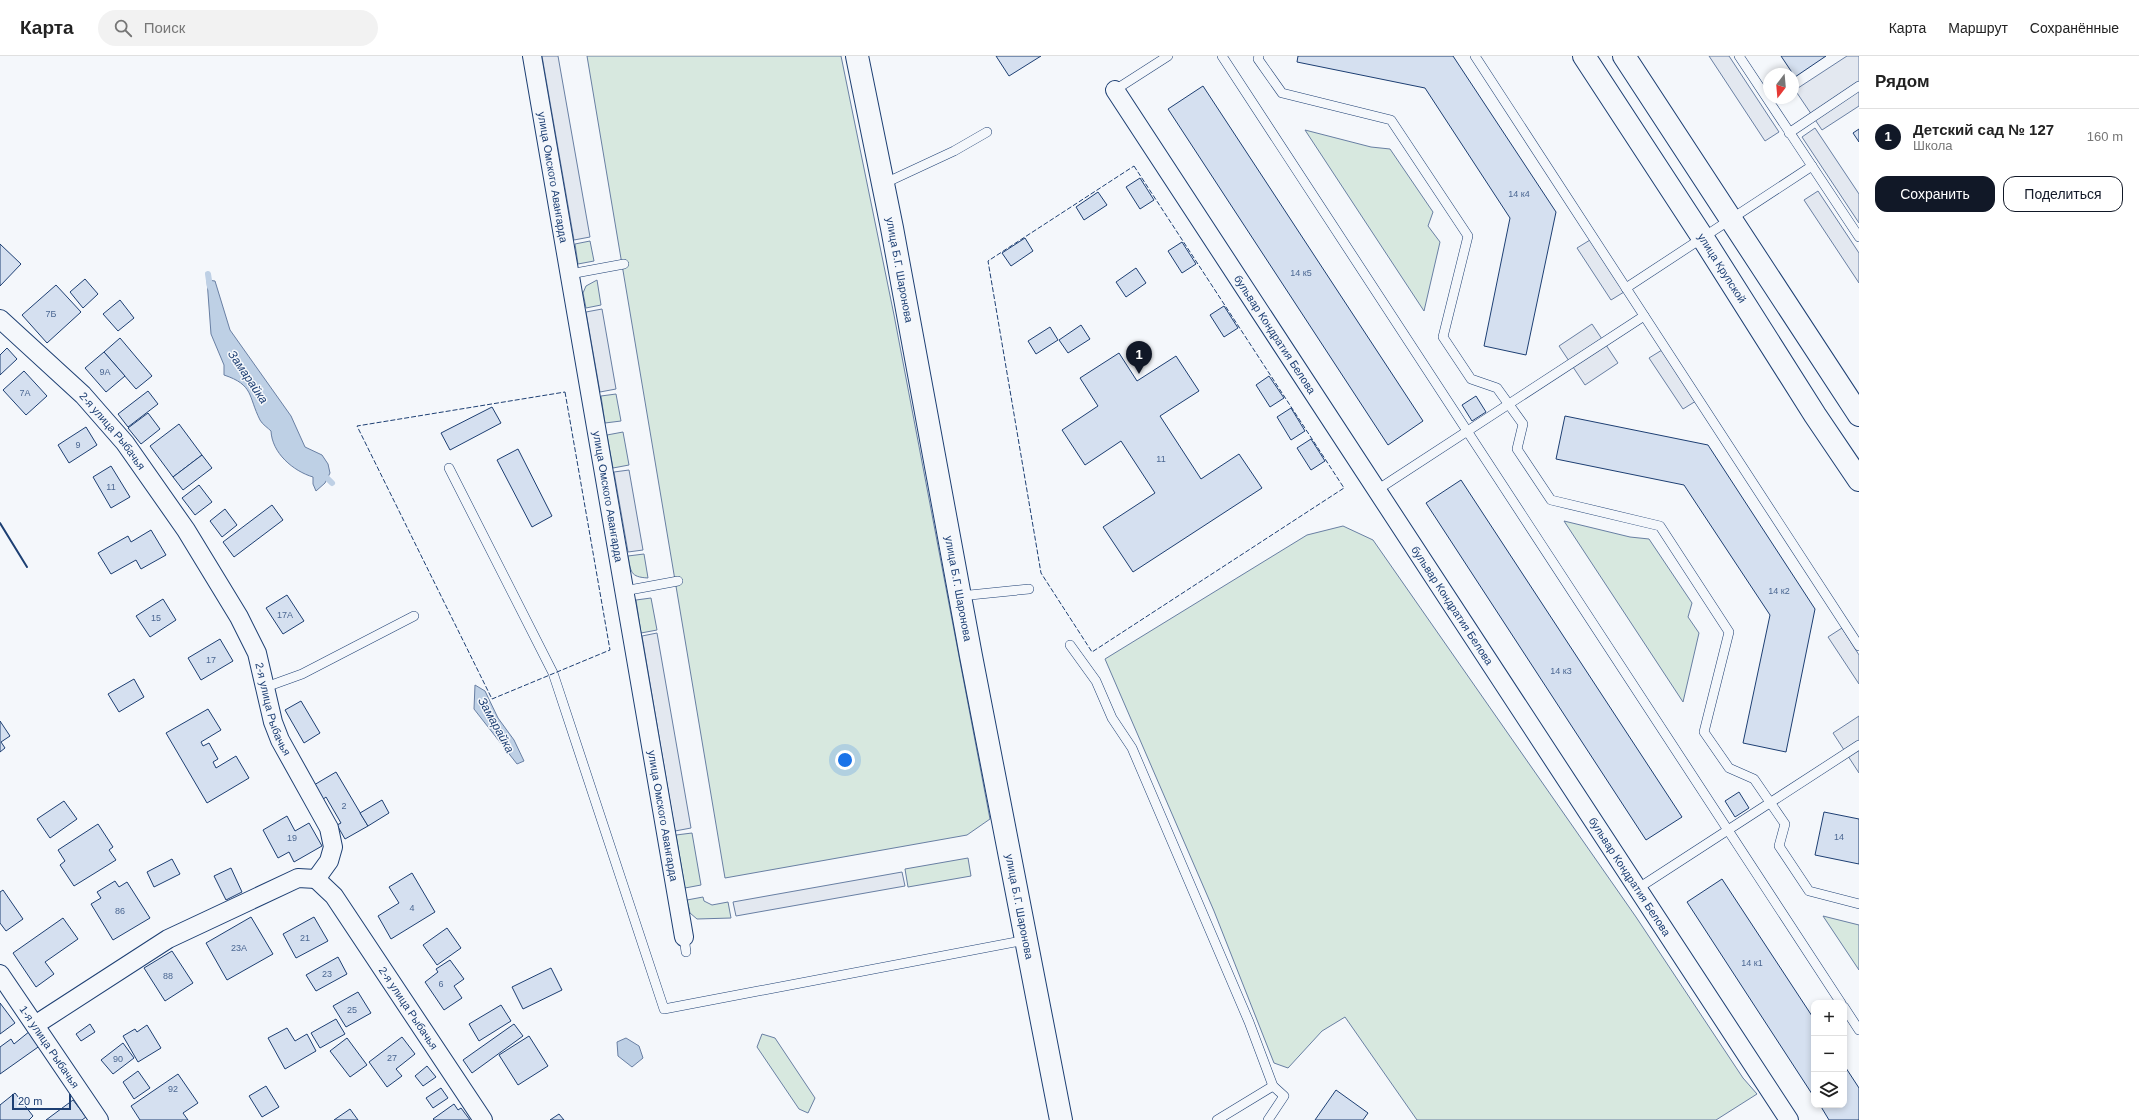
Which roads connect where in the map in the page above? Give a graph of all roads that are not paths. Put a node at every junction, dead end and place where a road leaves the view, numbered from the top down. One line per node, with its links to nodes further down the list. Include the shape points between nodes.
1 (532, 56): 20 (street, улица Омского Авангарда)
2 (857, 56): 15 (main road, улица Б.Г. Шаронова)
3 (1168, 56): 11 (lane)
4 (1222, 56): 26 (lane)
5 (1259, 56): 24 (lane, via 1258,59 1282,93 1391,120 1468,236 1443,337 1471,379 1497,388)
6 (1475, 56): 21 (lane)
7 (1584, 56): 18 (main road, улица Крупской)
8 (1624, 56): 16 (main road)
9 (1738, 56): 13 (lane)
10 (1859, 86): 13 (lane)
11 (1115, 90): 29 (street, бульвар Кондратия Белова)
12 (987, 132): 15 (lane, via 954,151)
13 (1790, 133): 14 (lane)
14 (1812, 166): 16 (lane); 17 (lane)
15 (883, 184): 33 (main road, улица Б.Г. Шаронова)
16 (1730, 220): 18 (lane); 25 (main road)
17 (1859, 237)
18 (1703, 238): 21 (lane); 28 (main road, улица Крупской, via 1815,416)
19 (624, 264): 20 (lane)
20 (570, 274): 32 (street, улица Омского Авангарда)
21 (1626, 288): 22 (lane)
22 (1644, 316): 24 (lane); 36 (lane)
23 (0, 319): 37 (street, 2-я улица Рыбачья, via 83,395 125,443 186,530 239,617 257,653)
24 (1509, 404): 26 (lane); 39 (lane, via 1523,424 1517,449 1551,500 1660,526 1725,625 1729,632 1704,732 1729,768 1754,779)
25 (1859, 415)
26 (1467, 431): 29 (lane); 40 (lane)
27 (449, 468): 44 (lane, via 553,673 664,1009)
28 (1859, 480)
29 (1376, 490): 42 (street, бульвар Кондратия Белова)
30 (678, 581): 32 (lane)
31 (1029, 589): 33 (lane)
32 (624, 591): 45 (street, улица Омского Авангарда)
33 (960, 596): 44 (main road, улица Б.Г. Шаронова)
34 (414, 616): 37 (lane, via 302,674)
35 (1070, 644): 51 (lane, via 1096,681 1112,718 1132,748)
36 (1859, 646)
37 (266, 687): 41 (street, 2-я улица Рыбачья, via 273,722 280,740 329,828 333,847 329,861)
38 (1859, 745): 39 (lane)
39 (1770, 803): 40 (lane); 43 (lane, via 1785,824 1780,846 1809,891)
40 (1728, 830): 42 (lane); 47 (lane)
41 (316, 879): 49 (street, via 298,878 168,939); 53 (street, 2-я улица Рыбачья, via 334,896)
42 (1638, 889): 57 (street, бульвар Кондратия Белова)
43 (1859, 904)
44 (1027, 940): 54 (main road, улица Б.Г. Шаронова)
45 (685, 945)
46 (0, 974): 49 (street, 1-я улица Рыбачья)
47 (1839, 1000)
48 (1847, 1012): 50 (lane)
49 (35, 1025): 52 (street, 1-я улица Рыбачья)
50 (1859, 1030)
51 (1273, 1086): 55 (lane); 56 (lane, via 1284,1096)
52 (99, 1120)
53 (483, 1120)
54 (1061, 1120)
55 (1217, 1120)
56 (1268, 1120)
57 (1789, 1120)

